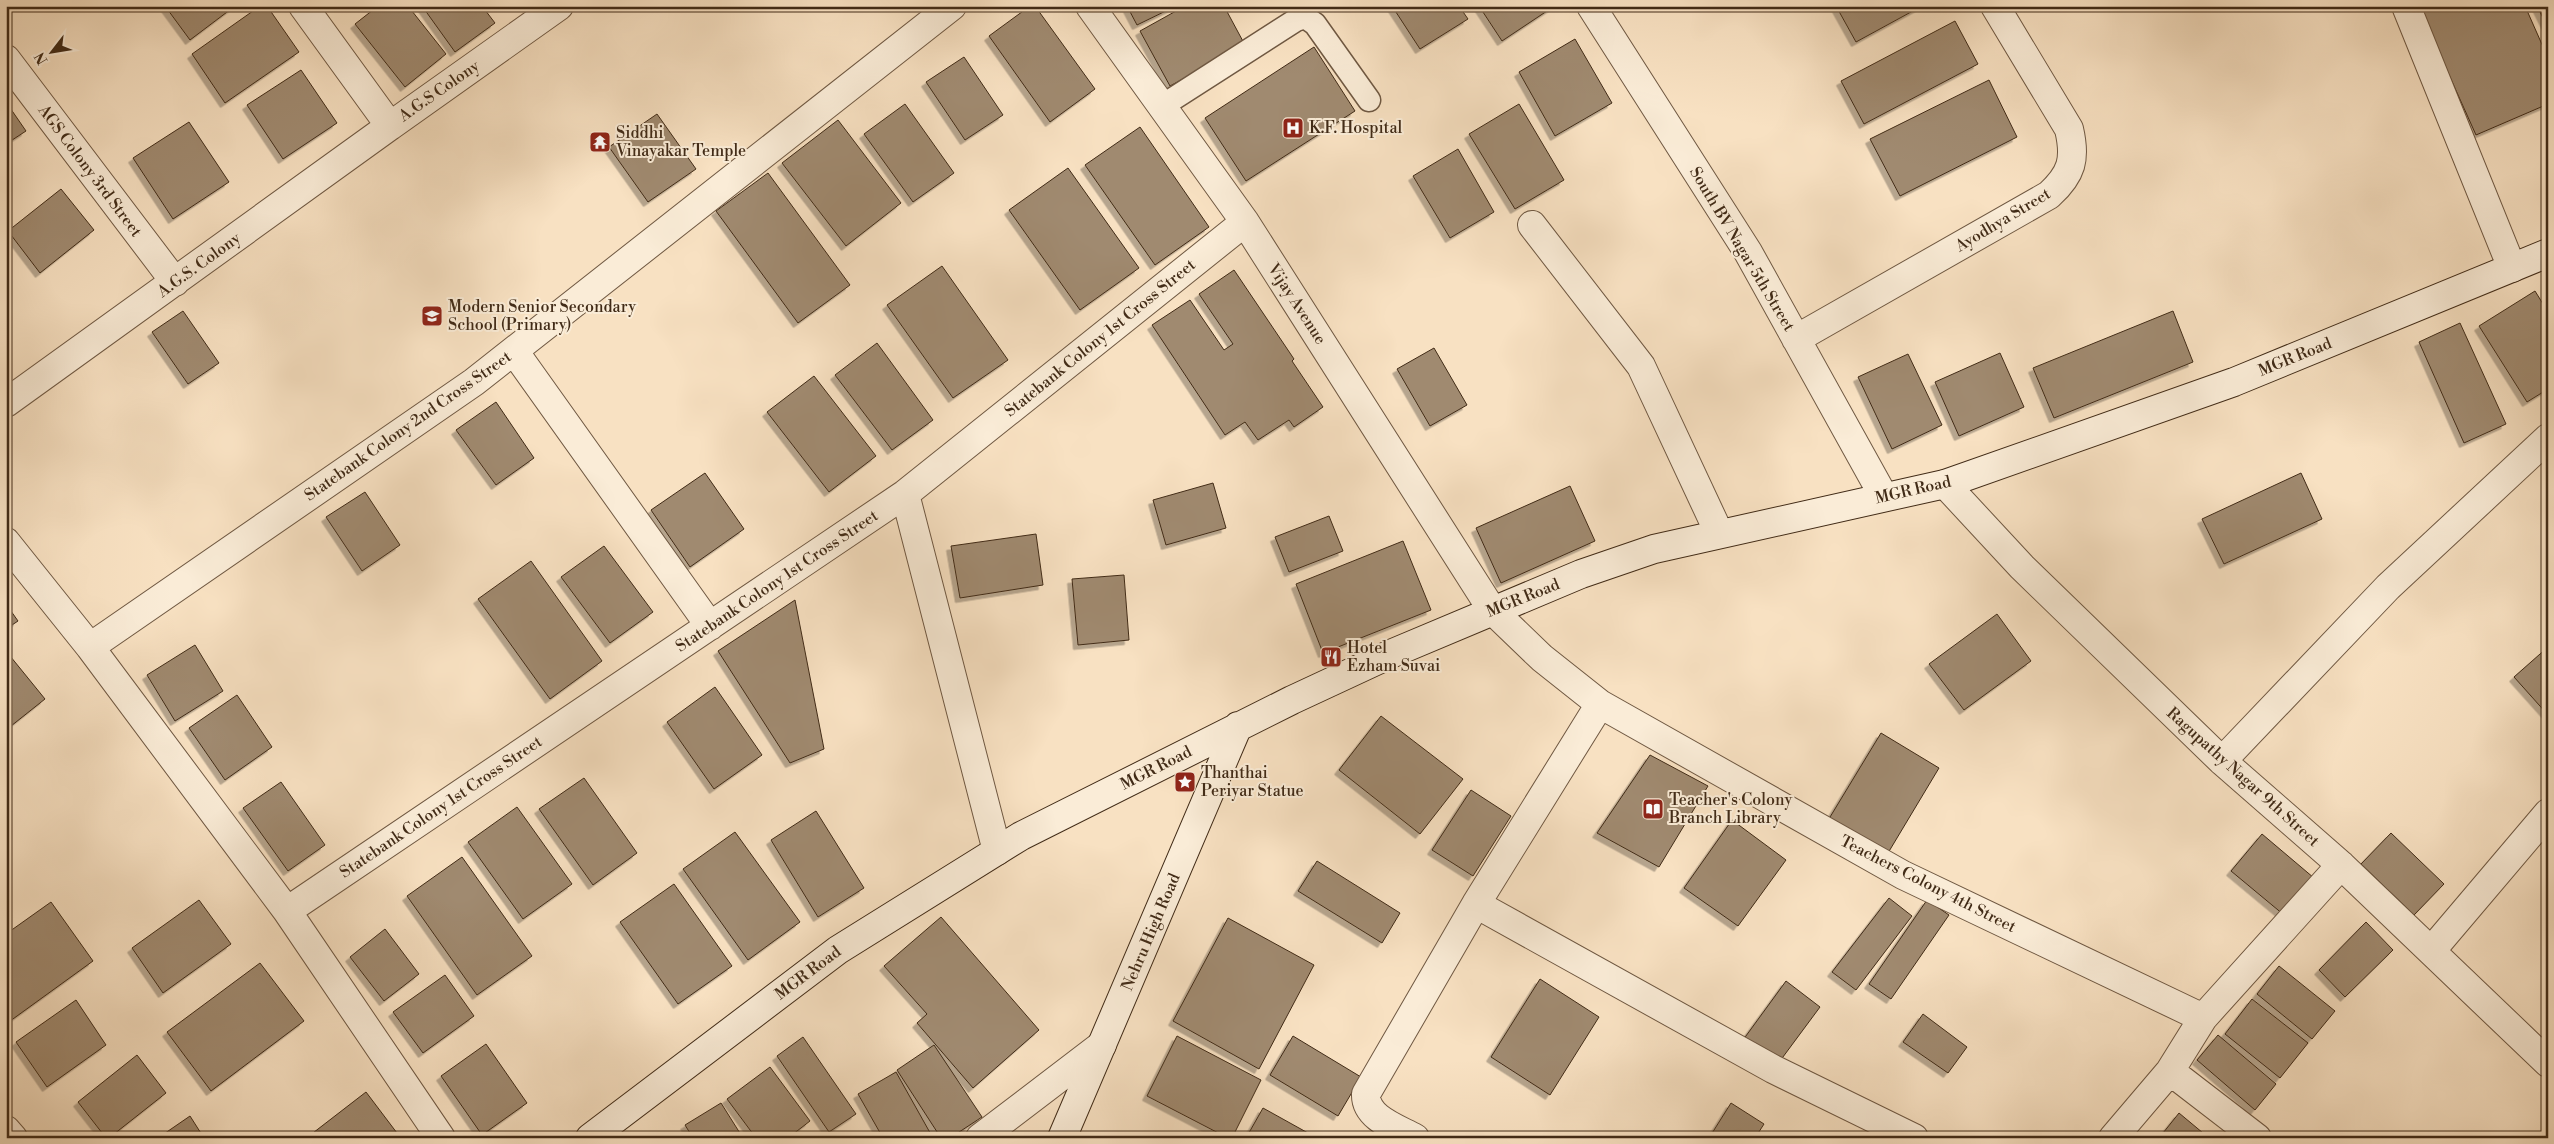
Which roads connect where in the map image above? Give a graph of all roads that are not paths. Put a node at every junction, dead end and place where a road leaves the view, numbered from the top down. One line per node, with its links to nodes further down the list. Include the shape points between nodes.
1 (303, 6): 11 (street, A.G.S Colony)
2 (559, 6): 11 (street, A.G.S Colony)
3 (952, 6): 18 (street, Statebank Colony 2nd Cross Street)
4 (1090, 6): 10 (street, Vijay Avenue)
5 (1591, 6): 17 (street, South BV Nagar 5th Street, via 1748,252)
6 (1996, 6): 17 (street, Ayodhya Street, via 2069,129 2074,149 2071,166 2062,183 2049,195)
7 (2406, 6): 15 (street)
8 (6, 59): 16 (street, AGS Colony 3rd Street)
9 (1369, 100): 10 (lane, via 1315,24 1305,17)
10 (1162, 106): 12 (street, Vijay Avenue)
11 (390, 126): 16 (street, A.G.S. Colony)
12 (1245, 222): 22 (street, Statebank Colony 1st Cross Street); 26 (street, Vijay Avenue)
13 (1532, 225): 24 (street, via 1641,366)
14 (2548, 253): 15 (street, MGR Road)
15 (2512, 268): 21 (street, MGR Road, via 2234,382)
16 (175, 282): 19 (street, A.G.S. Colony)
17 (1796, 339): 23 (street, South BV Nagar 5th Street)
18 (514, 351): 27 (street); 28 (street, Statebank Colony 2nd Cross Street, via 474,382)
19 (6, 403)
20 (2548, 438): 31 (street, via 2388,587)
21 (1945, 484): 23 (street, MGR Road); 31 (street, Ragupathy Nagar 9th Street, via 2022,567)
22 (905, 494): 27 (street, Statebank Colony 1st Cross Street); 33 (street)
23 (1884, 497): 24 (street, MGR Road)
24 (1720, 533): 26 (street, MGR Road, via 1645,552)
25 (6, 542): 28 (street)
26 (1492, 610): 29 (street, Teachers Colony 4th Street, via 1542,658); 30 (street, MGR Road)
27 (710, 626): 36 (street, Statebank Colony 1st Cross Street)
28 (90, 647): 36 (street)
29 (1600, 704): 35 (street); 38 (street, Teachers Colony 4th Street, via 1903,875)
30 (1238, 726): 33 (street, MGR Road); 39 (street, Nehru High Road)
31 (2222, 761): 34 (street, Ragupathy Nagar 9th Street)
32 (2548, 813): 37 (street)
33 (997, 851): 45 (street, MGR Road, via 838,950)
34 (2341, 864): 37 (street, Ragupathy Nagar 9th Street); 38 (street)
35 (1476, 904): 48 (street, via 1366,1094 1368,1107 1376,1117); 49 (street, via 1773,1068)
36 (287, 911): 44 (street)
37 (2432, 951): 40 (street, Ragupathy Nagar 9th Street)
38 (2203, 1018): 41 (street)
39 (1102, 1045): 46 (street); 47 (street, Nehru High Road)
40 (2548, 1063)
41 (2170, 1071): 50 (street); 51 (street)
42 (6, 1130): 43 (street)
43 (13, 1138)
44 (441, 1138)
45 (590, 1138)
46 (980, 1138)
47 (1062, 1138)
48 (1415, 1138)
49 (1914, 1138)
50 (2113, 1138)
51 (2257, 1138)

